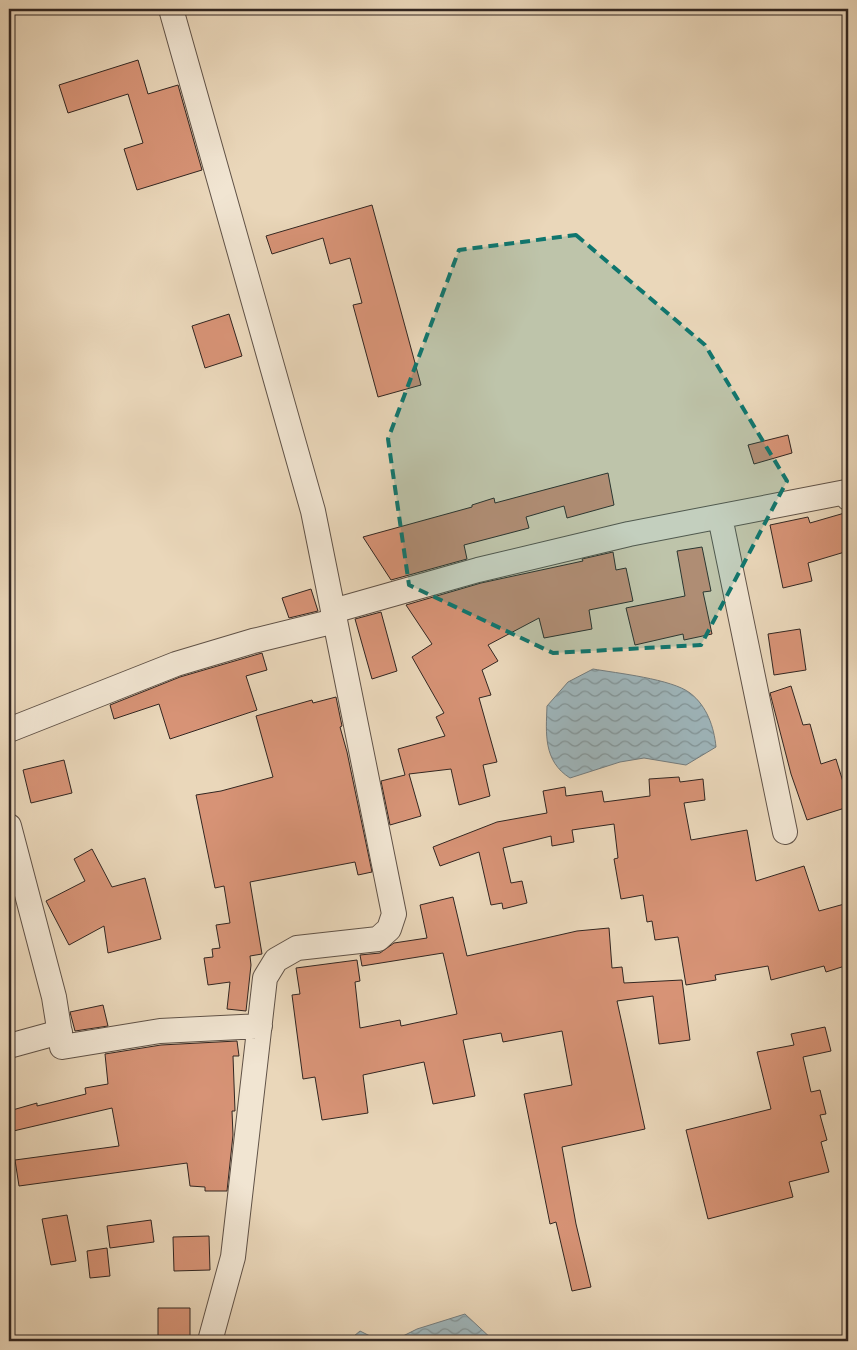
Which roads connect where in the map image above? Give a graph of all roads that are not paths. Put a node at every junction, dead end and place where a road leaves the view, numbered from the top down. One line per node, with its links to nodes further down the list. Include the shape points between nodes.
1 (171, 9): 4 (street, via 313,511)
2 (848, 498): 3 (street, via 846,492)
3 (720, 516): 4 (street, via 478,570); 7 (street)
4 (334, 616): 5 (street, via 176,664); 8 (street, via 394,914 389,929 378,939 296,948 276,960 266,978)
5 (9, 730)
6 (9, 826): 9 (street, via 54,997)
7 (785, 832)
8 (260, 1026): 9 (street, via 160,1031 62,1048); 11 (street, via 233,1257)
9 (60, 1032): 10 (street)
10 (9, 1046)
11 (210, 1341)

